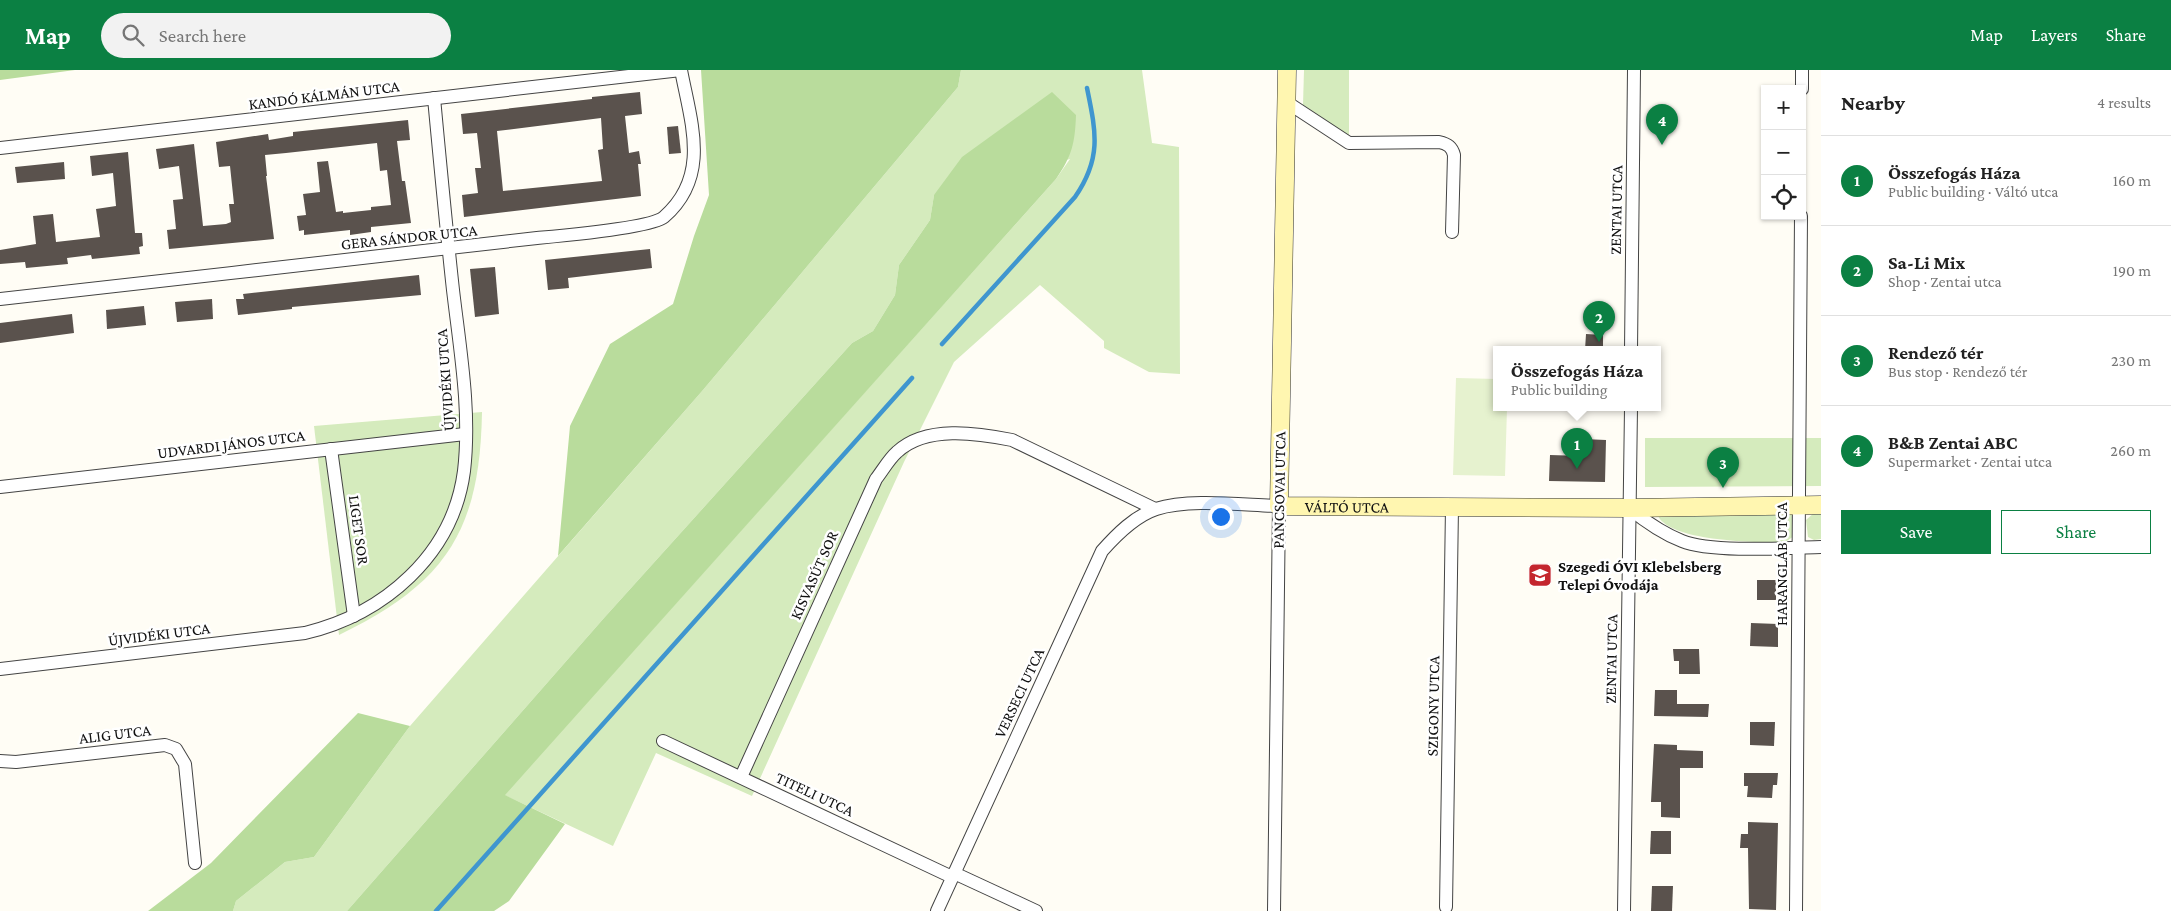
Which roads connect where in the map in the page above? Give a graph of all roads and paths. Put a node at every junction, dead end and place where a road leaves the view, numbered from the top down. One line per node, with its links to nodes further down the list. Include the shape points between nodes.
1 (681, 70): 6 (street, KANDÓ KÁLMÁN UTCA); 11 (street, GERA SÁNDOR UTCA, via 694,137 695,164 687,189 661,220)
2 (1286, 70): 7 (street, PANCSOVAI UTCA)
3 (1634, 70): 13 (street, ZENTAI UTCA)
4 (1802, 70): 5 (street)
5 (1802, 85)
6 (434, 98): 8 (street, KANDÓ KÁLMÁN UTCA); 11 (street, ÚJVIDÉKI UTCA)
7 (1285, 101): 10 (street, via 1349,144 1447,144 1454,155); 20 (street, PANCSOVAI UTCA)
8 (0, 148)
9 (1801, 220): 18 (street, HARANGLÁB UTCA)
10 (1452, 232)
11 (448, 249): 12 (street, GERA SÁNDOR UTCA); 15 (street, ÚJVIDÉKI UTCA, via 466,402)
12 (0, 299)
13 (1631, 346)
14 (1630, 411): 22 (street, ZENTAI UTCA)
15 (466, 434): 16 (street, UDVARDI JÁNOS UTCA); 26 (street, ÚJVIDÉKI UTCA, via 460,492 436,545 400,587)
16 (331, 449): 17 (street, UDVARDI JÁNOS UTCA); 26 (street, LIGET SOR)
17 (0, 487)
18 (1798, 505): 19 (street, VÁLTÓ UTCA); 22 (street, VÁLTÓ UTCA); 25 (street, HARANGLÁB UTCA)
19 (1821, 505)
20 (1279, 506): 21 (street, VÁLTÓ UTCA); 23 (street, VÁLTÓ UTCA, via 1180,504); 36 (street, PANCSOVAI UTCA)
21 (1452, 507): 22 (street, VÁLTÓ UTCA); 33 (street, SZIGONY UTCA)
22 (1630, 508): 25 (street, via 1650,526 1683,542 1706,546); 37 (street, ZENTAI UTCA)
23 (1155, 510): 30 (street, KISVASÚT SOR, via 1012,440 986,434 960,434 914,441 897,452 876,479); 32 (street, VERSECI UTCA, via 1134,521 1102,551)
24 (1821, 547): 25 (street)
25 (1797, 548): 38 (street, HARANGLÁB UTCA)
26 (354, 616): 27 (street, ÚJVIDÉKI UTCA, via 305,633)
27 (0, 669)
28 (663, 740): 30 (street, TITELI UTCA)
29 (0, 761): 31 (street, ALIG UTCA, via 16,762 165,745 176,749 185,764)
30 (741, 777): 32 (street, TITELI UTCA)
31 (196, 863)
32 (953, 875): 34 (street, VERSECI UTCA); 35 (street, TITELI UTCA)
33 (1446, 906)
34 (937, 911)
35 (1036, 911)
36 (1274, 911)
37 (1624, 911)
38 (1796, 911)

